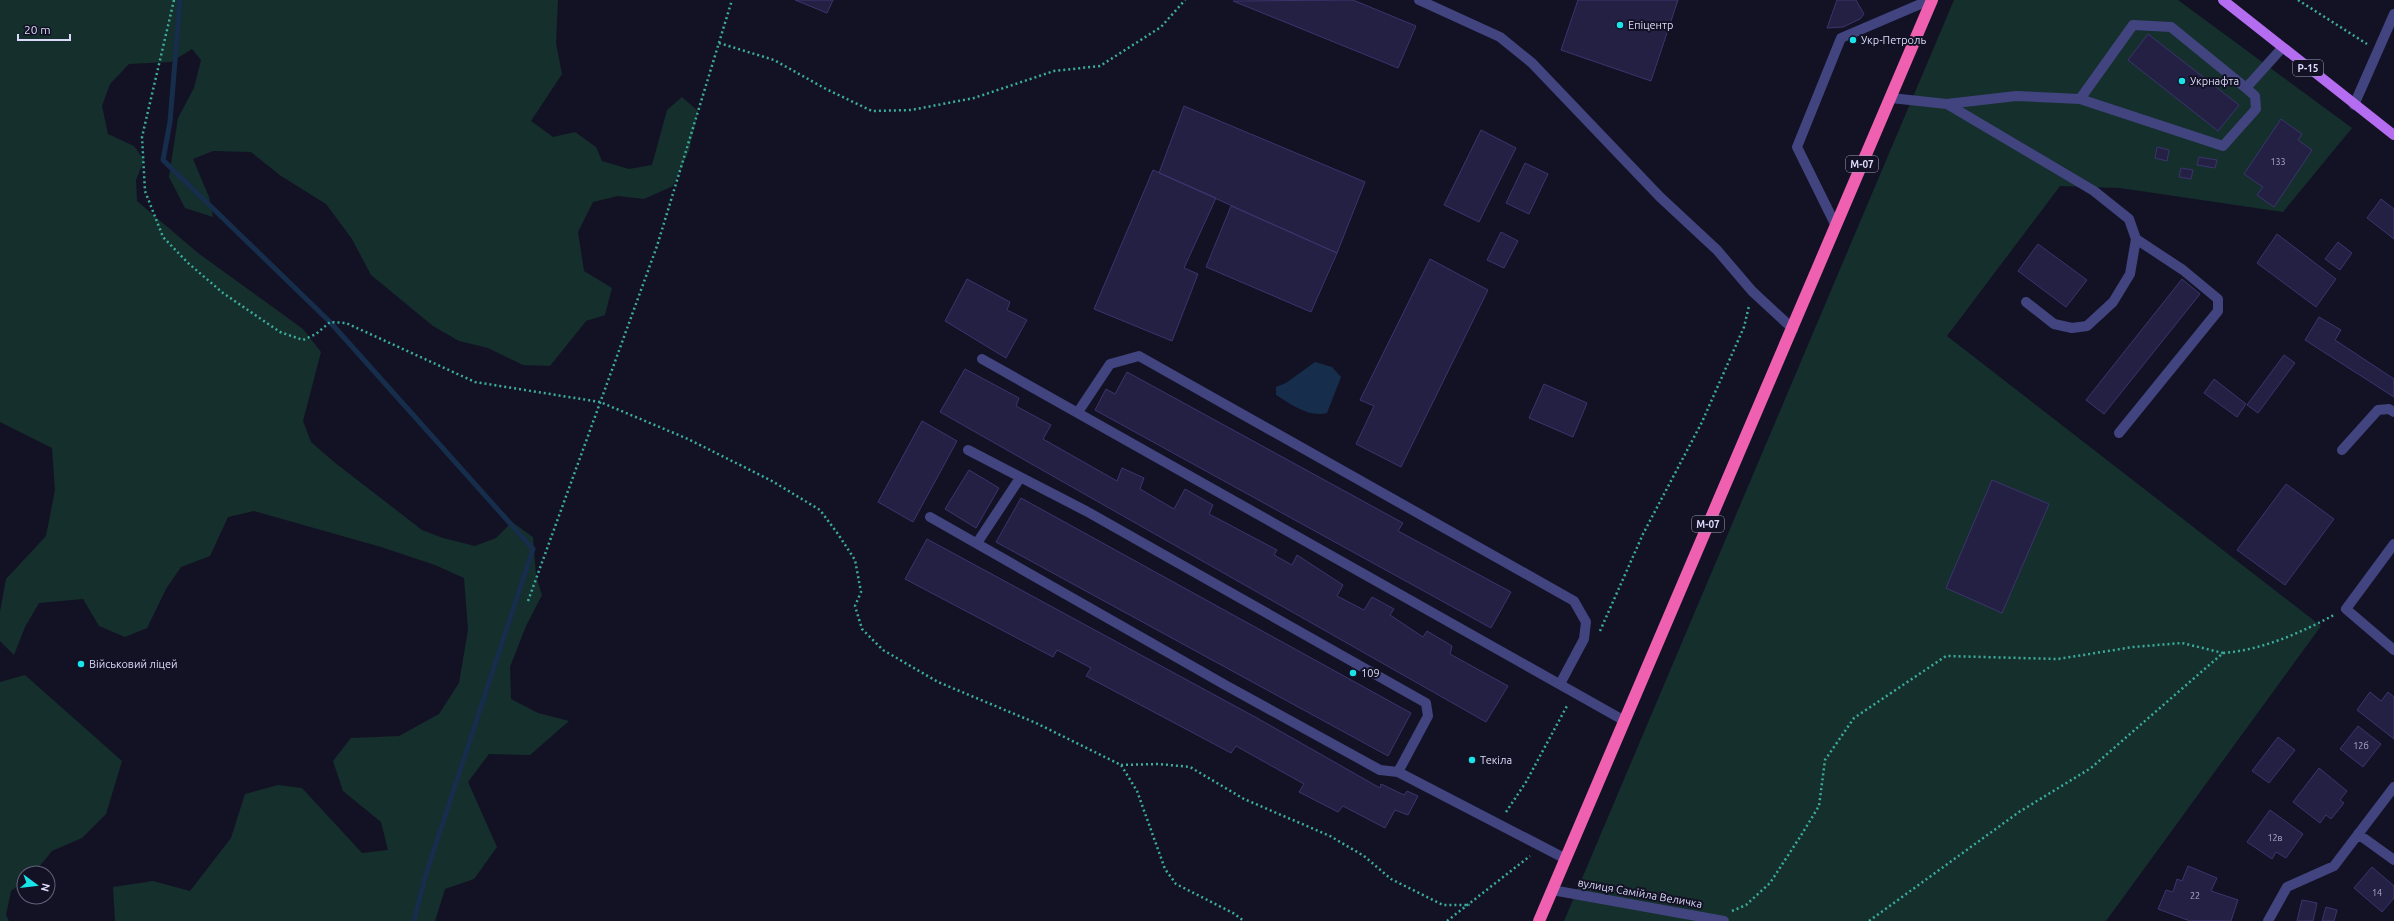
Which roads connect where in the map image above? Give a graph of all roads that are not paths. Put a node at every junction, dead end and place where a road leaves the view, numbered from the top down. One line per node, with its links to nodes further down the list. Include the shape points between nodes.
1 (1419, 0): 15 (street, via 1500,37 1532,63 1660,197 1717,250 1752,292)
2 (1931, 0): 7 (highway, М-07); 12 (street, via 1841,38 1797,147)
3 (2223, 0): 5 (main road, Р-15)
4 (2394, 14): 10 (street)
5 (2282, 48): 6 (street); 10 (main road, Р-15)
6 (2246, 88): 8 (street, via 2255,96 2256,109 2223,146); 8 (street, via 2171,27 2133,25)
7 (1890, 98): 9 (street); 12 (highway, М-07)
8 (2080, 100): 9 (street, via 2016,96)
9 (1947, 104): 13 (street, via 2094,191 2129,219)
10 (2354, 105): 11 (main road, Р-15)
11 (2394, 135)
12 (1836, 226): 15 (highway, М-07)
13 (2136, 239): 14 (street, via 2130,274 2113,302 2087,326 2072,328 2054,324); 19 (street, via 2183,270 2218,299 2218,311)
14 (2026, 302)
15 (1793, 329): 28 (highway, М-07)
16 (982, 358): 17 (street)
17 (1078, 412): 27 (street); 27 (street, via 1110,364 1139,356 1568,597 1574,601 1586,622 1584,639)
18 (2394, 412): 21 (street, via 2389,408 2378,410)
19 (2119, 433)
20 (968, 450): 22 (street)
21 (2342, 450)
22 (1020, 478): 24 (street); 29 (street, via 1086,511 1426,704 1428,716)
23 (930, 517): 24 (street)
24 (978, 543): 29 (street, via 1227,686 1380,770)
25 (2394, 544): 26 (street, via 2346,609)
26 (2394, 650)
27 (1560, 684): 28 (street)
28 (1623, 720): 32 (highway, М-07)
29 (1398, 772): 32 (street)
30 (2394, 787): 31 (street)
31 (2358, 834): 33 (street); 37 (street, via 2334,866 2288,887)
32 (1566, 859): 34 (highway, М-07)
33 (2394, 860)
34 (1552, 890): 35 (highway, М-07); 36 (street, вулиця Самійла Величка)
35 (1539, 921)
36 (1724, 921)
37 (2268, 921)

